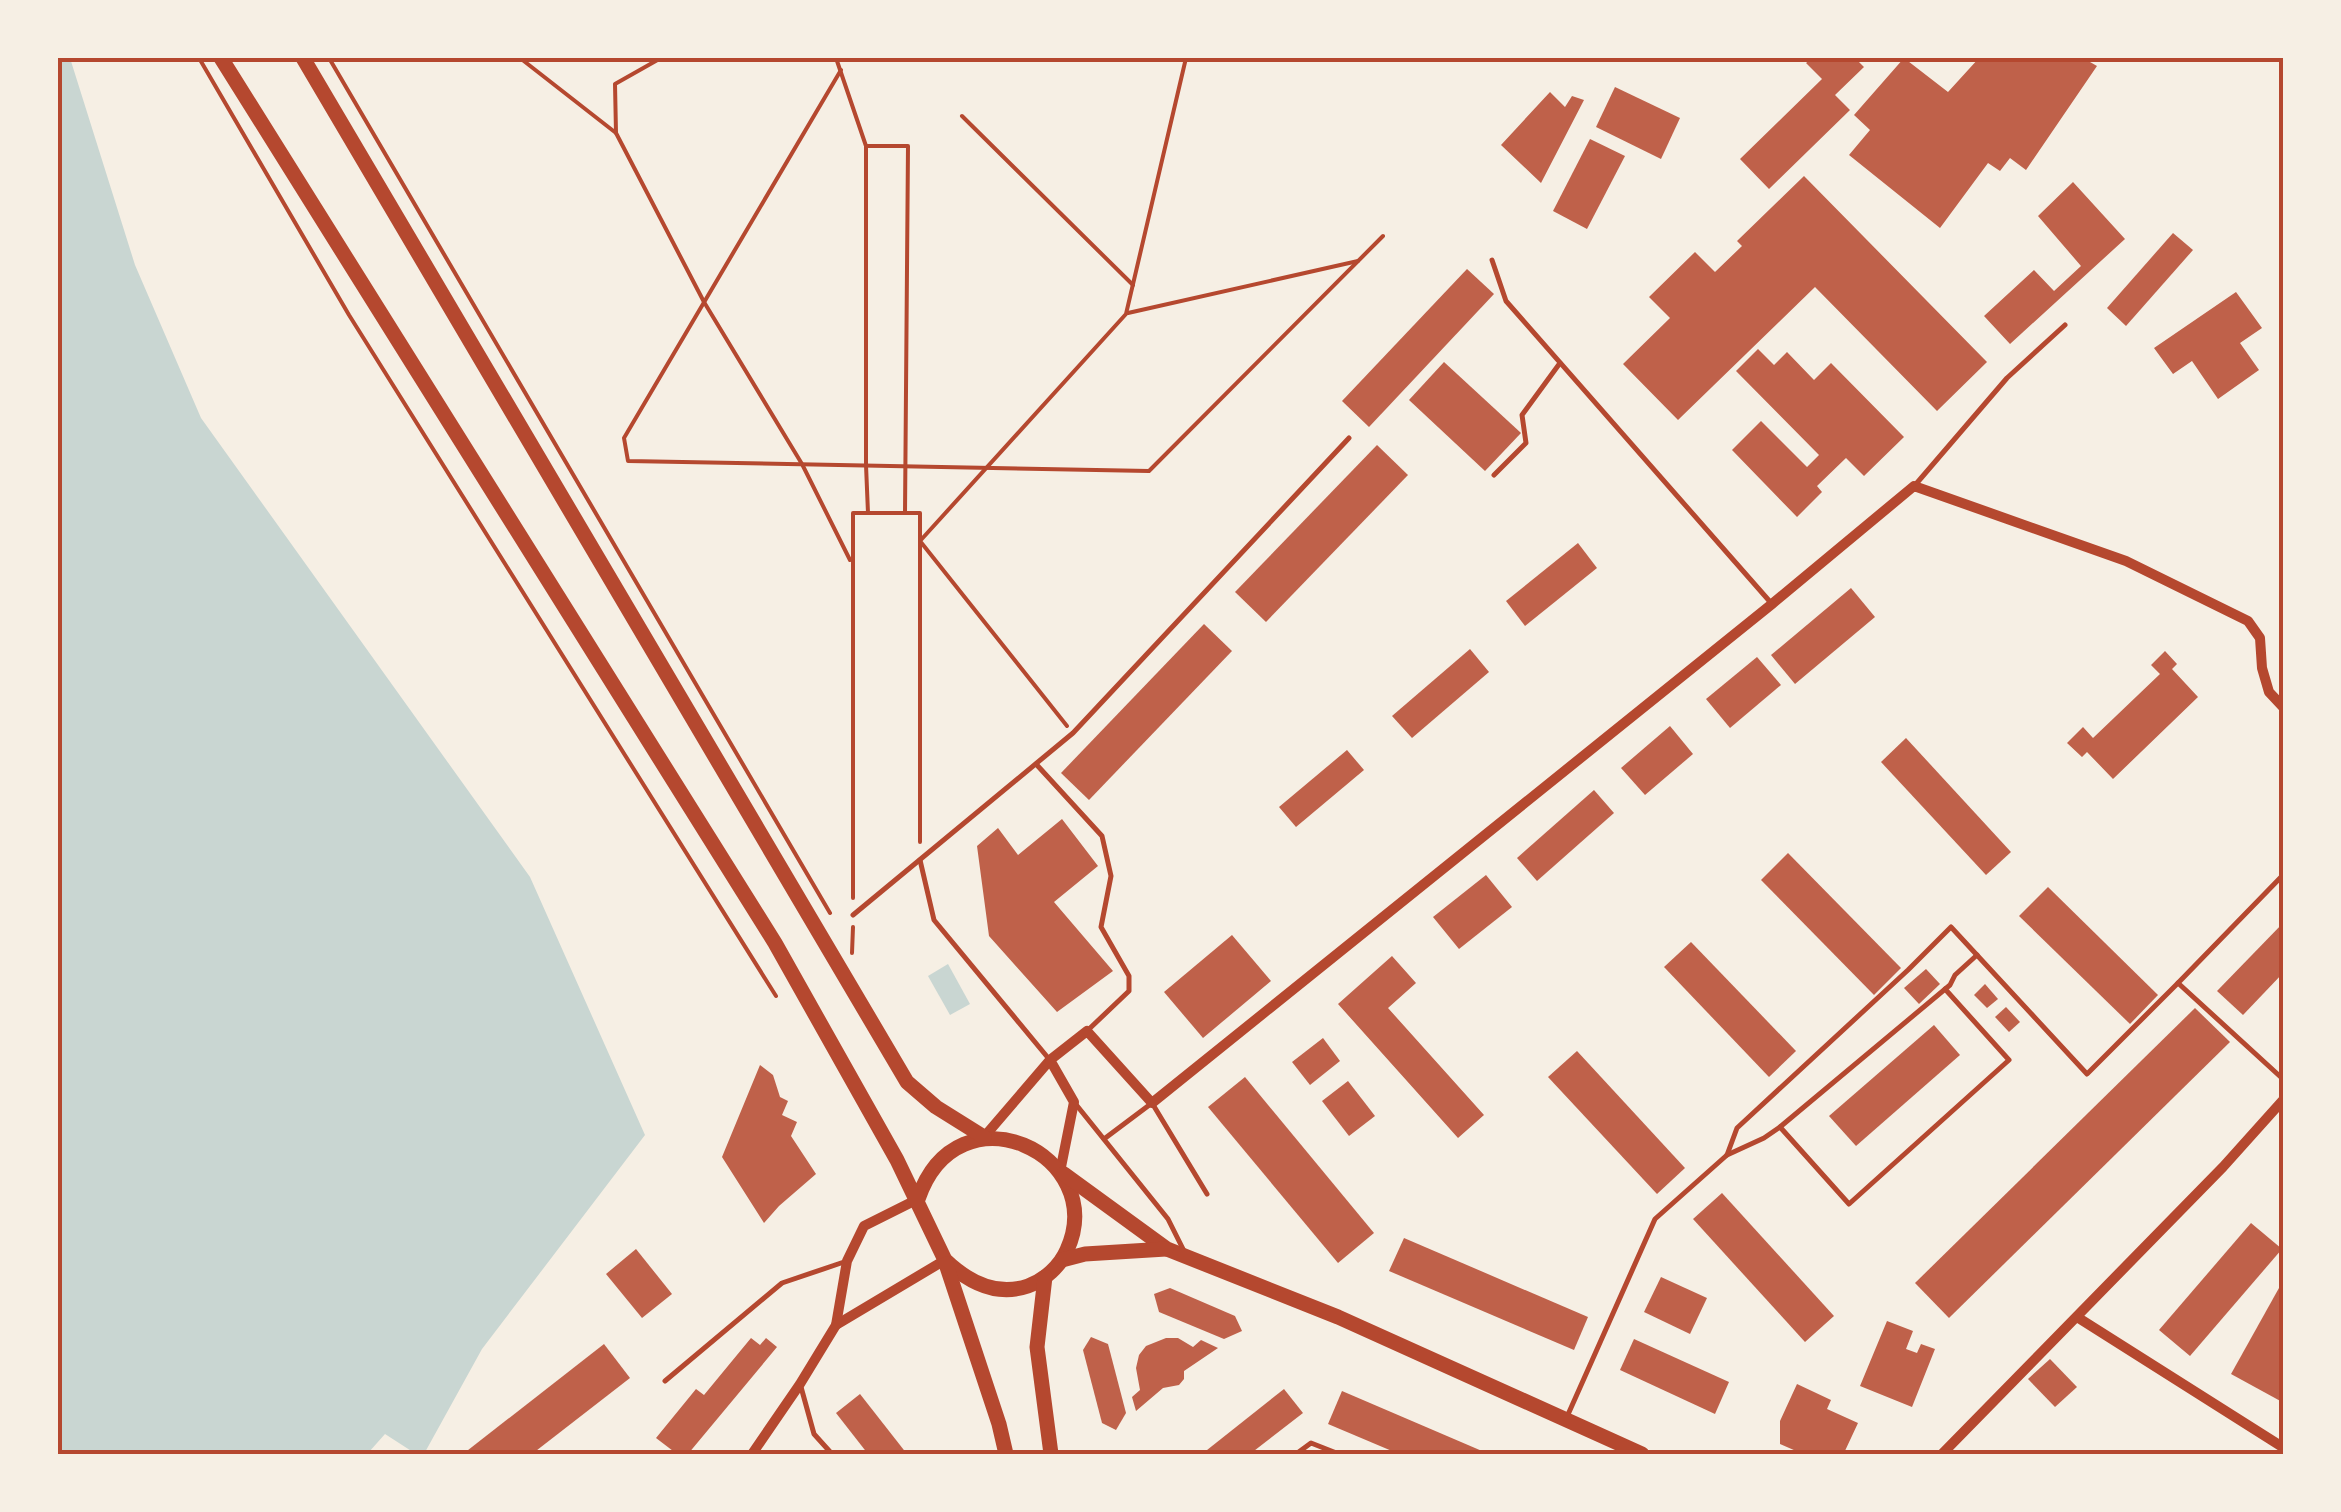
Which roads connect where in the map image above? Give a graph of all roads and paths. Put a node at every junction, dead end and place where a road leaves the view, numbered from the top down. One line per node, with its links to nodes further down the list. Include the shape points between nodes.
1 (199, 58): 44 (path, via 349,315)
2 (303, 58): 52 (main road, via 907,1082)
3 (329, 58): 38 (path)
4 (520, 58): 11 (path)
5 (660, 58): 11 (path, via 615,84)
6 (836, 58): 9 (path)
7 (1186, 58): 16 (path)
8 (223, 60): 57 (main road, via 776,943)
9 (841, 70): 12 (path); 17 (path)
10 (962, 116): 16 (path)
11 (616, 133): 17 (path)
12 (866, 146): 23 (path); 24 (path, via 908,146)
13 (1382, 236): 15 (path)
14 (1492, 260): 20 (lane, via 1506,301)
15 (1358, 262): 18 (path); 25 (path, via 1148,471)
16 (1132, 285): 18 (path)
17 (704, 302): 22 (path); 22 (path, via 624,438 628,461)
18 (1126, 314): 25 (path)
19 (2065, 325): 27 (lane, via 2007,378)
20 (1560, 362): 26 (lane, via 1522,415 1526,443); 32 (lane)
21 (1349, 438): 34 (lane)
22 (802, 464): 23 (path); 31 (path)
23 (866, 465): 24 (path); 28 (path)
24 (907, 466): 25 (path); 29 (path)
25 (985, 468): 30 (path)
26 (1494, 475)
27 (1914, 486): 32 (street); 33 (street, via 2126,561 2248,621 2260,638 2268,692)
28 (868, 513): 29 (path); 31 (path, via 852,513)
29 (905, 513): 30 (path, via 920,513)
30 (920, 541): 34 (path); 36 (path)
31 (852, 564): 39 (path)
32 (1772, 604): 49 (street)
33 (2284, 708)
34 (1073, 733): 35 (lane)
35 (1036, 764): 36 (lane); 45 (lane, via 1102,836 1111,876 1100,927 1129,976 1128,991)
36 (920, 860): 39 (lane); 46 (lane, via 934,920)
37 (2284, 874): 42 (lane)
38 (830, 913)
39 (854, 915): 40 (path)
40 (852, 953)
41 (1977, 955): 42 (lane, via 2087,1074); 43 (lane); 54 (lane, via 1951,927 1737,1128)
42 (2178, 983): 47 (lane)
43 (1945, 989): 51 (lane); 51 (lane, via 2009,1060 1849,1204)
44 (776, 996)
45 (1088, 1031): 46 (street); 49 (street)
46 (1050, 1060): 48 (street); 52 (street)
47 (2284, 1080)
48 (1074, 1102): 53 (lane); 55 (street)
49 (1152, 1103): 53 (lane); 56 (lane)
50 (2281, 1106): 64 (street)
51 (1780, 1127): 54 (lane)
52 (984, 1137): 55 (main road, via 1026,1146); 57 (main road, via 940,1160)
53 (1104, 1139): 59 (lane, via 1168,1219)
54 (1727, 1155): 68 (lane, via 1655,1219)
55 (1060, 1172): 58 (main road); 61 (main road, via 1073,1216)
56 (1207, 1194)
57 (918, 1199): 60 (main road); 62 (street, via 864,1226)
58 (1166, 1249): 59 (main road); 61 (main road)
59 (1186, 1257): 68 (main road)
60 (945, 1260): 63 (main road, via 992,1289 1025,1287); 65 (street); 72 (main road)
61 (1062, 1260): 63 (main road)
62 (846, 1262): 65 (street); 66 (lane, via 782,1283)
63 (1045, 1277): 73 (main road, via 1037,1347)
64 (2077, 1316): 69 (street); 77 (street)
65 (836, 1325): 67 (street)
66 (664, 1381)
67 (800, 1384): 70 (street); 71 (lane, via 814,1434)
68 (1565, 1420): 76 (main road)
69 (2284, 1448)
70 (752, 1454)
71 (832, 1454)
72 (1006, 1454)
73 (1051, 1454)
74 (1296, 1454): 75 (lane, via 1311,1443)
75 (1339, 1454)
76 (1642, 1454)
77 (1942, 1454)

